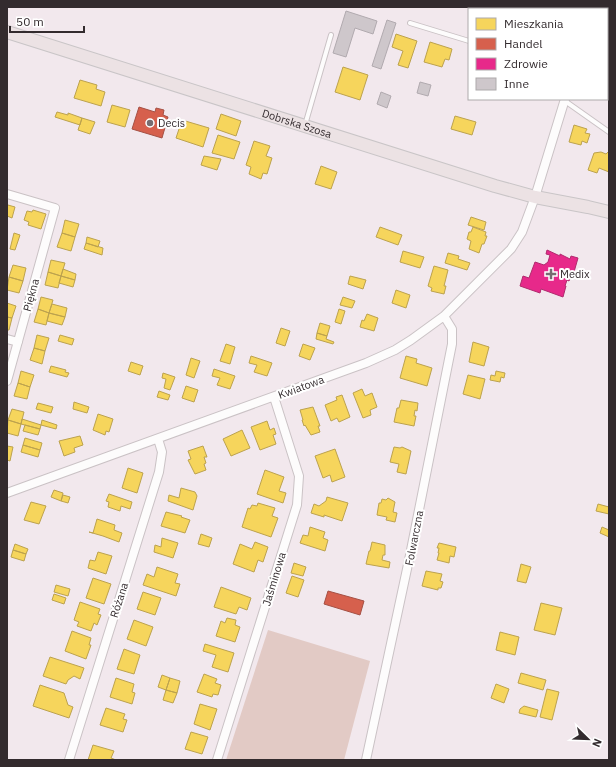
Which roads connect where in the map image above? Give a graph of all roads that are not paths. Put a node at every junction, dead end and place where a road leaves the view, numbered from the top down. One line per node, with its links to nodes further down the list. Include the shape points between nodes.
1 (410, 23): 4 (lane)
2 (7, 32): 6 (main road, Dobrska Szosa)
3 (331, 35): 6 (lane)
4 (468, 41)
5 (565, 100): 7 (lane); 9 (street, Kwiatowa)
6 (304, 126): 9 (main road, Dobrska Szosa)
7 (609, 132)
8 (7, 194): 15 (street, Piękna, via 54,208)
9 (535, 197): 11 (main road, Dobrska Szosa); 13 (street, Kwiatowa, via 519,237 511,249)
10 (609, 204): 11 (main road, Dobrska Szosa)
11 (588, 206): 12 (main road, Dobrska Szosa)
12 (609, 212)
13 (444, 316): 17 (street, Kwiatowa, via 395,350); 22 (street, Folwarczna, via 452,329 452,344)
14 (7, 339): 15 (street)
15 (18, 342): 16 (street, Piękna)
16 (7, 381)
17 (274, 397): 18 (street, Kwiatowa); 21 (street, Jaśminowa, via 300,476 297,505)
18 (158, 439): 19 (street, Kwiatowa); 20 (street, Różana, via 162,452 159,472)
19 (7, 493)
20 (69, 760)
21 (217, 760)
22 (366, 760)

